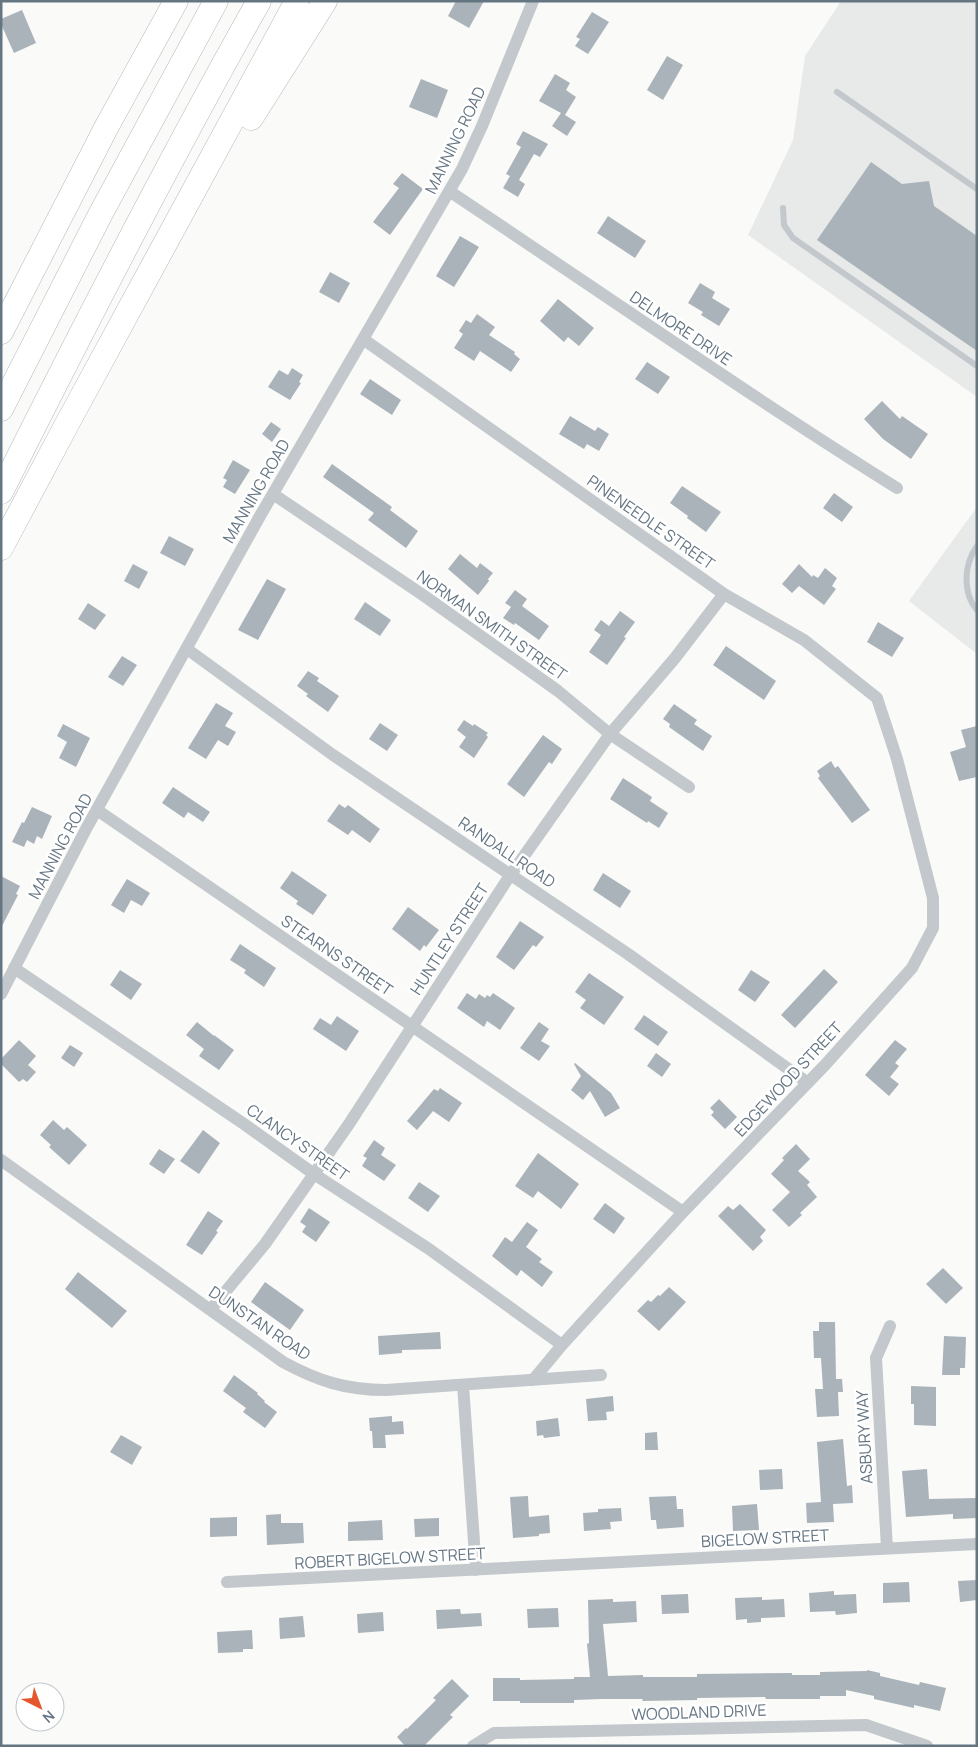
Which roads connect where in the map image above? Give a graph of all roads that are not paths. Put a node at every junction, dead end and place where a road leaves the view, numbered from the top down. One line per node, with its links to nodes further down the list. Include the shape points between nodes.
1 (165, 1): 9 (highway)
2 (176, 1): 9 (highway)
3 (216, 1): 17 (highway, via 101,212)
4 (259, 1): 19 (highway, via 152,195)
5 (297, 1): 12 (highway)
6 (325, 1): 12 (highway, via 232,149)
7 (533, 1): 11 (street, MANNING ROAD, via 482,126)
8 (838, 92): 10 (lane)
9 (107, 126): 14 (highway)
10 (977, 189)
11 (449, 191): 15 (street, MANNING ROAD); 18 (street, DELMORE DRIVE, via 690,354)
12 (194, 192): 22 (highway)
13 (783, 208): 16 (lane, via 784,225 794,238)
14 (1, 332)
15 (363, 339): 20 (street, MANNING ROAD); 23 (street, PINENEEDLE STREET)
16 (977, 366)
17 (1, 409)
18 (897, 488)
19 (1, 492)
20 (273, 494): 25 (street, MANNING ROAD); 26 (street, NORMAN SMITH STREET, via 558,691)
21 (977, 546): 24 (lane, via 965,576 972,604)
22 (1, 548)
23 (724, 594): 26 (street, HUNTLEY STREET); 27 (street, PINENEEDLE STREET, via 804,640 877,698)
24 (977, 610)
25 (187, 649): 29 (street, MANNING ROAD); 30 (street, RANDALL ROAD, via 333,755)
26 (610, 734): 28 (street, NORMAN SMITH STREET); 30 (street, HUNTLEY STREET)
27 (894, 750): 34 (street, EDGEWOOD STREET, via 933,898 933,928 912,968)
28 (689, 787)
29 (97, 810): 31 (street, MANNING ROAD); 33 (street, STEARNS STREET)
30 (511, 875): 33 (street, HUNTLEY STREET); 34 (street, RANDALL ROAD)
31 (14, 968): 32 (street, MANNING ROAD); 36 (street, CLANCY STREET)
32 (1, 994)
33 (412, 1025): 36 (street, HUNTLEY STREET, via 350,1124); 37 (street, STEARNS STREET)
34 (808, 1082): 37 (street, EDGEWOOD STREET)
35 (1, 1160): 38 (street, DUNSTAN ROAD)
36 (314, 1174): 38 (street, HUNTLEY STREET, via 265,1244); 40 (street, CLANCY STREET, via 429,1249)
37 (683, 1212): 40 (street, EDGEWOOD STREET)
38 (211, 1310): 43 (street, DUNSTAN ROAD, via 283,1362 327,1382 369,1390)
39 (890, 1326): 45 (street, ASBURY WAY, via 876,1358)
40 (562, 1345): 42 (street, EDGEWOOD STREET)
41 (601, 1375): 42 (street, DUNSTAN ROAD)
42 (533, 1380): 43 (street, DUNSTAN ROAD)
43 (463, 1385): 47 (street)
44 (977, 1544): 45 (street, BIGELOW STREET)
45 (887, 1548): 46 (street, BIGELOW STREET)
46 (555, 1565): 47 (street, ROBERT BIGELOW STREET)
47 (476, 1570): 48 (street, ROBERT BIGELOW STREET)
48 (227, 1582)
49 (473, 1746): 50 (street, WOODLAND DRIVE, via 494,1733 866,1725)
50 (927, 1746)

